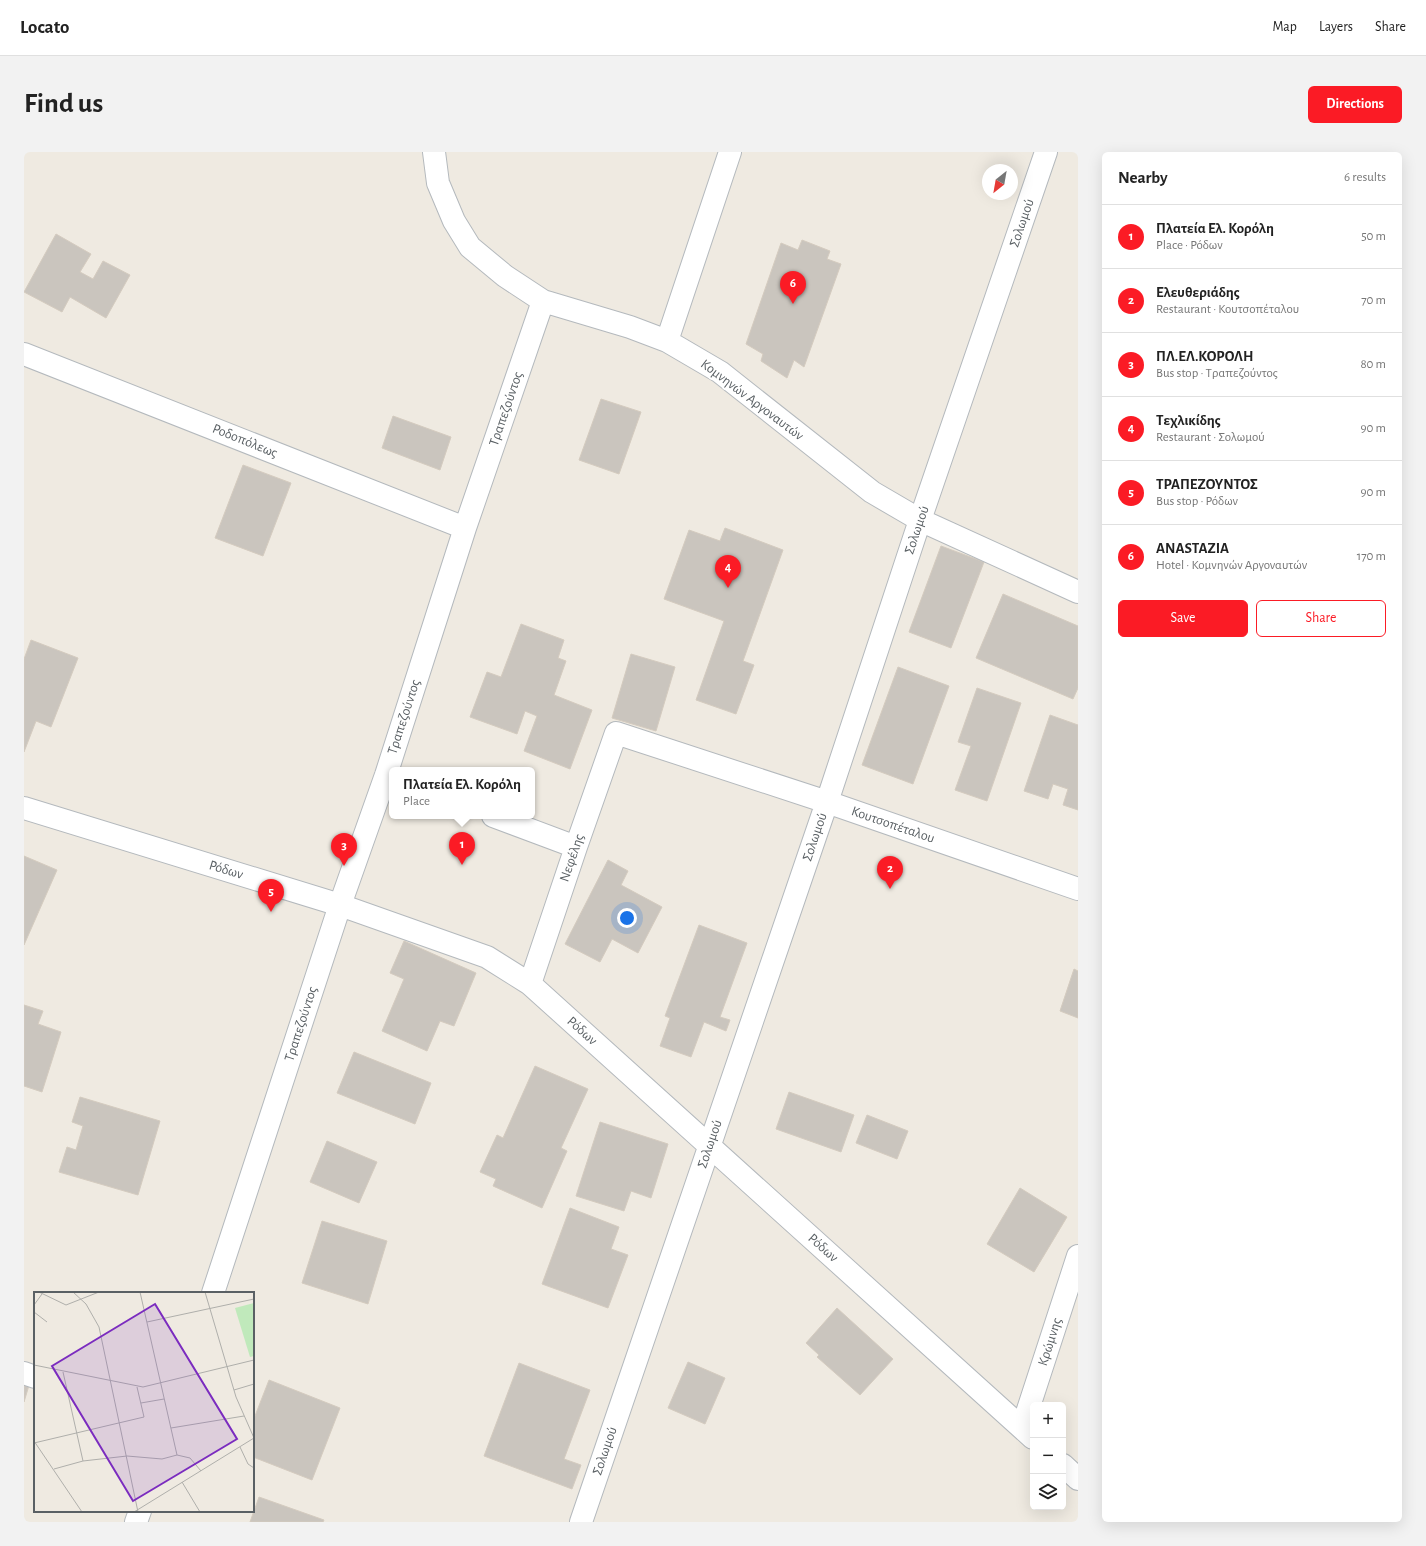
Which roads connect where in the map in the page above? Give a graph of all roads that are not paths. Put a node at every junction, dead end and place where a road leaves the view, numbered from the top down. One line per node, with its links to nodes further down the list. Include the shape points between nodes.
1 (434, 152): 4 (street, Κομνηνών Αργοναυτών, via 438,183 454,221 470,248 505,276)
2 (730, 152): 5 (street)
3 (1046, 152): 7 (street, Σολωμού)
4 (543, 300): 5 (street, Κομνηνών Αργοναυτών); 8 (street, Τραπεζούντος)
5 (667, 340): 7 (street, Κομνηνών Αργοναυτών, via 720,372 872,492)
6 (24, 354): 8 (street, Ροδοπόλεως)
7 (920, 520): 9 (street, Κομνηνών Αργοναυτών); 13 (street, Σολωμού)
8 (465, 528): 11 (street, Τραπεζούντος)
9 (1078, 592)
10 (616, 733): 13 (street, Κουτσοπέταλου); 16 (street, Νεφέλης)
11 (392, 767)
12 (389, 776): 18 (street, Τραπεζούντος)
13 (827, 802): 17 (street, Κουτσοπέταλου); 20 (street, Σολωμού)
14 (24, 808): 18 (street, Ρόδων)
15 (501, 819): 16 (street)
16 (576, 847): 19 (street, Νεφέλης)
17 (1078, 889)
18 (340, 905): 19 (street, Ρόδων, via 487,957); 22 (street, Τραπεζούντος)
19 (530, 984): 20 (street, Ρόδων)
20 (709, 1145): 25 (street, Ρόδων); 30 (street, Σολωμού)
21 (1078, 1256): 25 (street, Κρώμνης)
22 (213, 1292)
23 (24, 1374): 24 (street)
24 (34, 1377)
25 (1027, 1433)
26 (1066, 1468): 27 (street)
27 (1078, 1479)
28 (140, 1512): 29 (street)
29 (136, 1522)
30 (581, 1522)

